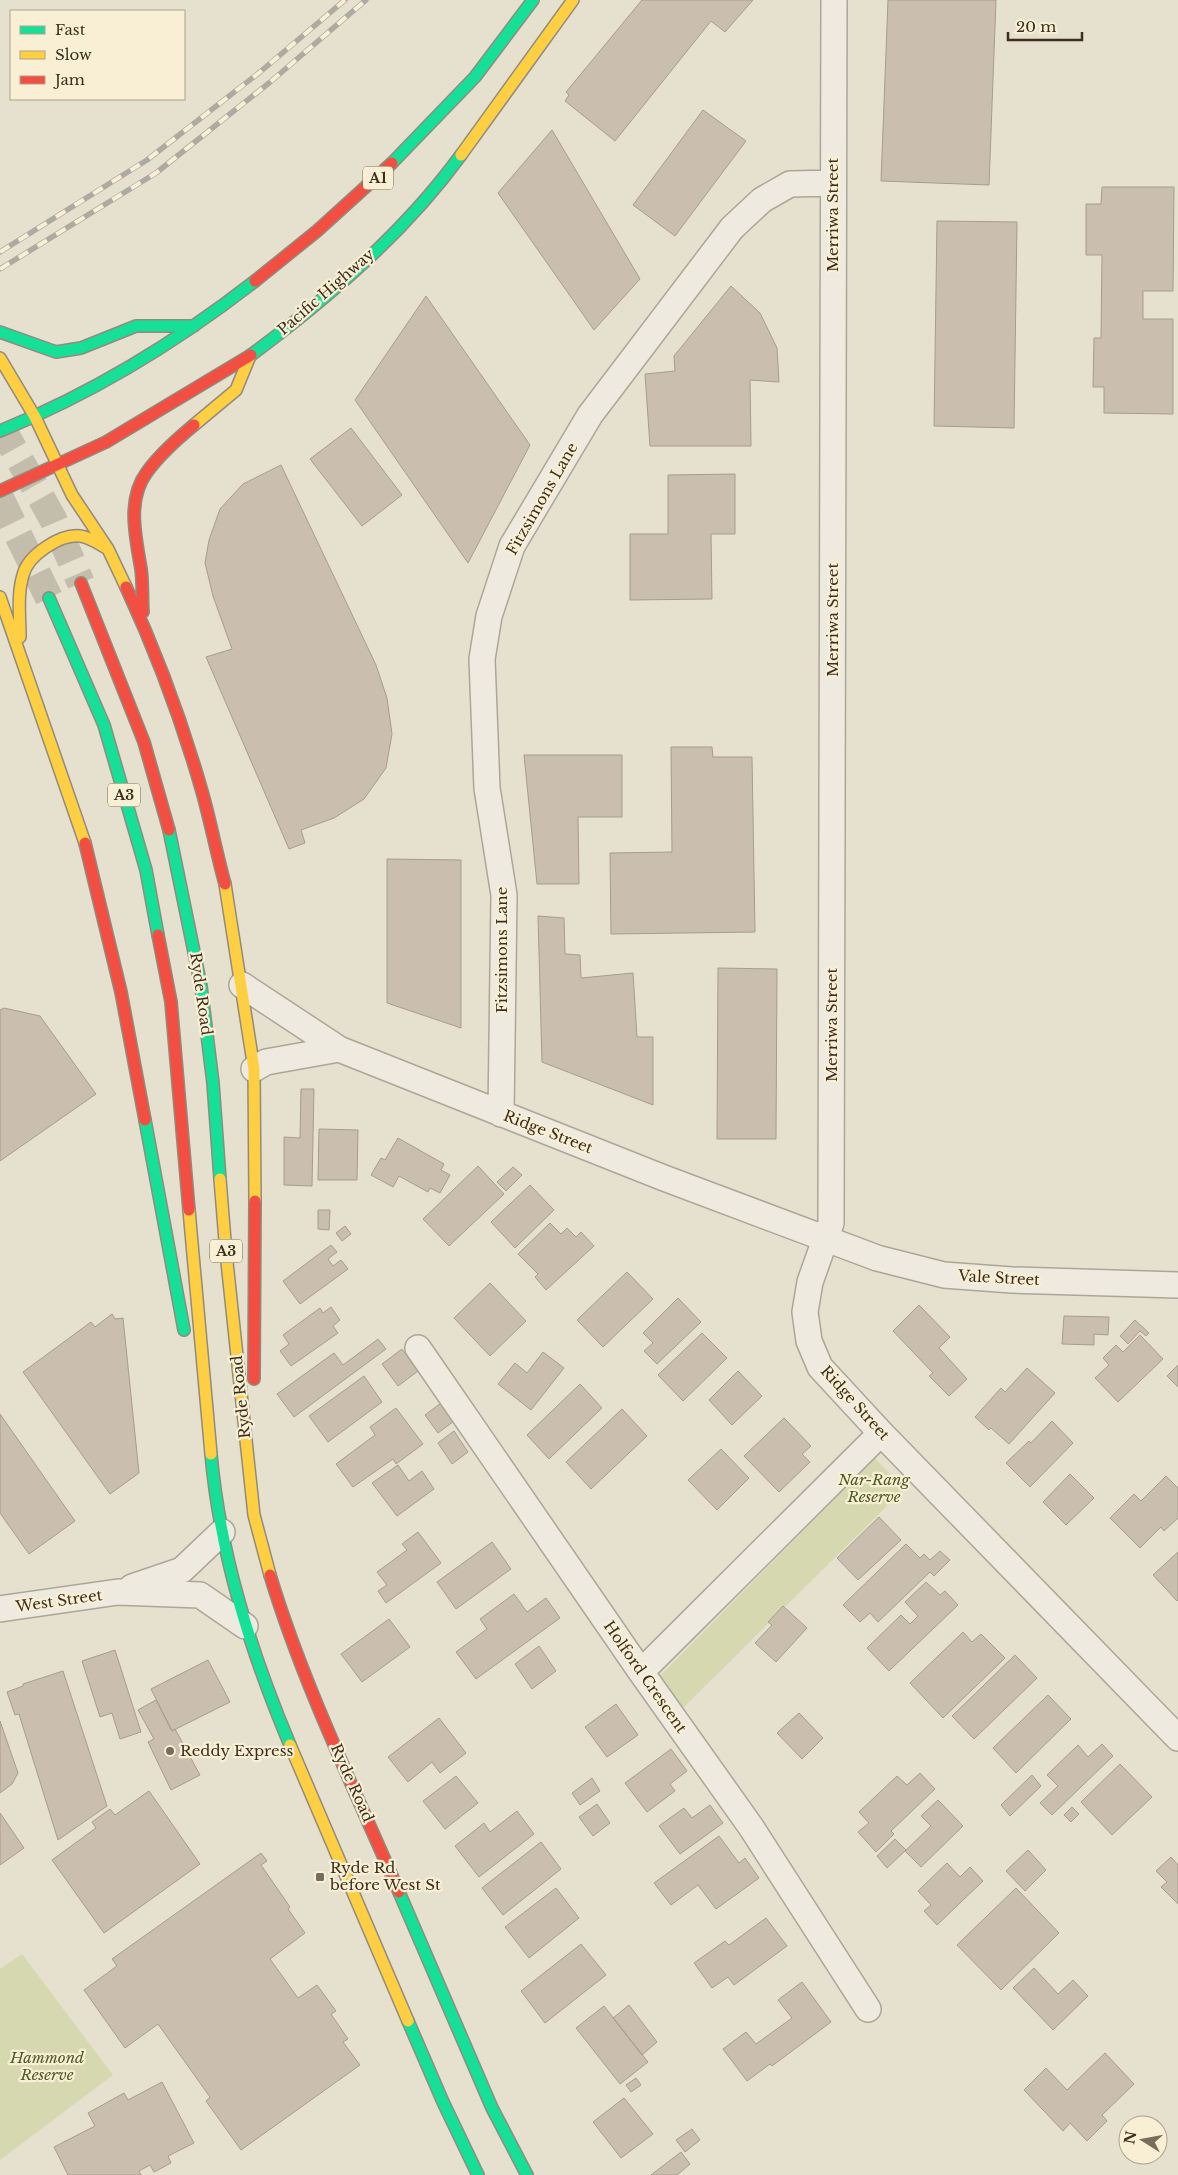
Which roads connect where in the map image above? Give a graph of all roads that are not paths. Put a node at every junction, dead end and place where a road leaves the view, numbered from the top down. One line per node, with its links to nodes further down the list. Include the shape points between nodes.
1 (533, 0): 5 (highway, A1, via 483,67 376,179 315,234)
2 (573, 0): 7 (highway, Pacific Highway, via 448,172 404,222 303,317)
3 (834, 0): 4 (street, Merriwa Street)
4 (833, 182): 23 (street, Fitzsimons Lane, via 790,184 762,200 732,228 590,415 512,546 489,616 482,659 488,788 504,895); 24 (street, Merriwa Street, via 831,1223)
5 (194, 326): 6 (highway, via 136,326 81,348 56,352); 9 (highway, A1, via 104,382)
6 (0, 332)
7 (250, 356): 11 (highway, Pacific Highway, via 106,442); 17 (highway, via 236,390 173,443 146,473 139,490 134,533 141,571)
8 (0, 358): 9 (highway)
9 (35, 417): 10 (highway, A1); 11 (highway)
10 (0, 430)
11 (57, 466): 12 (highway, Pacific Highway); 13 (highway)
12 (0, 490)
13 (108, 549): 17 (highway); 19 (highway, via 91,539 73,536 44,548 26,567 22,584)
14 (81, 583): 33 (highway, Ryde Road / A3, via 144,742 166,817 201,986)
15 (0, 597): 19 (highway)
16 (49, 598): 32 (highway, Ryde Road / A3, via 104,725 146,870 171,1002)
17 (144, 624): 20 (highway, via 176,709 203,795 225,886)
18 (0, 637): 19 (highway)
19 (20, 656): 26 (highway, via 62,772 101,904 121,992)
20 (242, 985): 21 (street, Ridge Street); 22 (highway)
21 (339, 1049): 22 (street, via 266,1062); 23 (street, Ridge Street)
22 (254, 1070): 29 (highway)
23 (501, 1114): 24 (street, Ridge Street)
24 (825, 1239): 25 (street, Vale Street, via 878,1258 944,1274 1012,1280); 31 (street, Ridge Street, via 810,1282 805,1312 809,1340 820,1367)
25 (1178, 1285)
26 (186, 1339)
27 (418, 1348): 38 (street, Holford Crescent)
28 (192, 1369): 32 (highway)
29 (254, 1387)
30 (254, 1407): 33 (highway)
31 (881, 1433): 38 (street); 39 (street, Ridge Street)
32 (213, 1476): 34 (highway, Ryde Road / A3)
33 (254, 1515): 42 (highway, Ryde Road / A3, via 278,1603 315,1699 492,2108)
34 (222, 1532): 35 (street, West Street, via 182,1570); 37 (highway, Ryde Road / A3)
35 (118, 1592): 36 (street, West Street); 37 (street, West Street, via 200,1595)
36 (0, 1609)
37 (245, 1626): 41 (highway, Ryde Road / A3, via 289,1741 443,2102)
38 (641, 1672): 40 (street, Holford Crescent, via 751,1827)
39 (1178, 1738)
40 (868, 2009)
41 (478, 2175)
42 (527, 2175)

